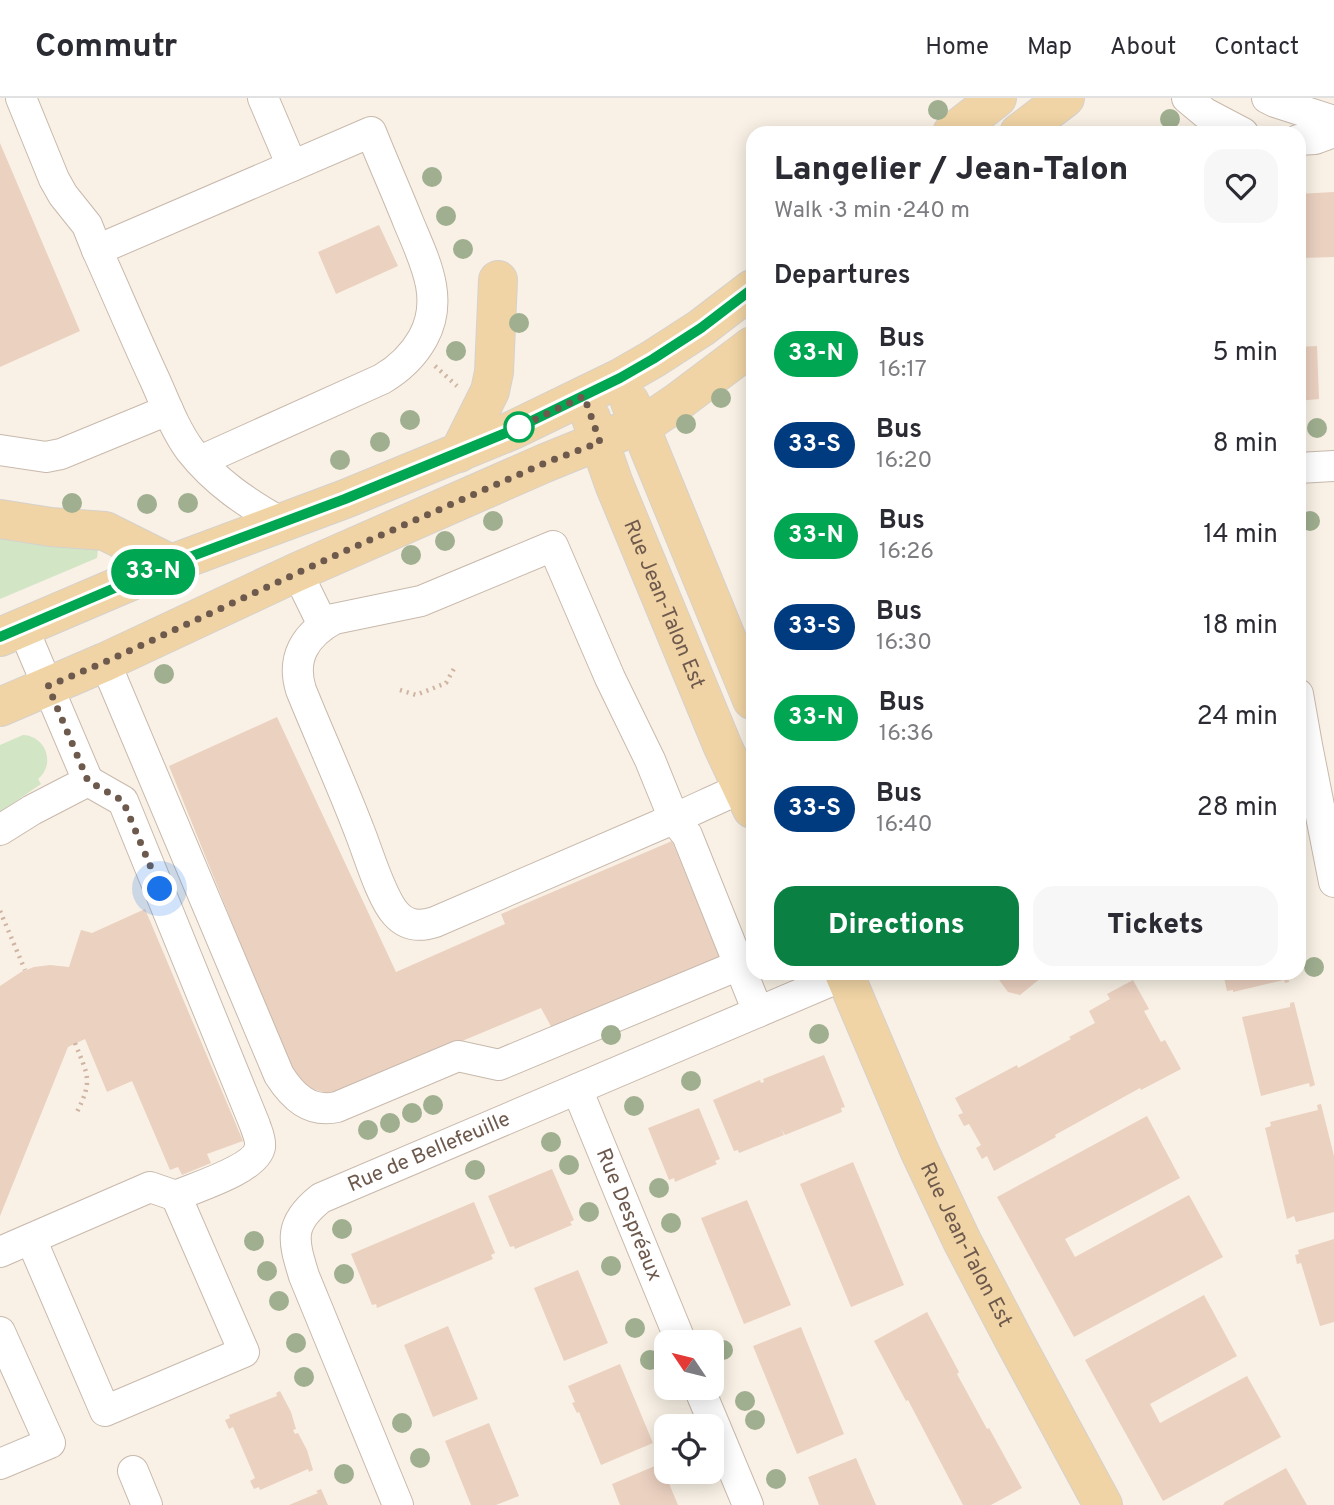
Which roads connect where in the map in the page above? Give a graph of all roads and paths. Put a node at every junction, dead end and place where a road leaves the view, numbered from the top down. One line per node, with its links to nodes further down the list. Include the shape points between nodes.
1 (21, 98): 14 (street, via 54,179 87,225)
2 (263, 98): 13 (street)
3 (997, 98): 8 (main road)
4 (1065, 98): 9 (main road)
5 (1187, 98): 10 (street)
6 (1267, 98): 7 (street)
7 (1334, 121)
8 (961, 126)
9 (1028, 126)
10 (1230, 126)
11 (1334, 132): 12 (street)
12 (1306, 140)
13 (292, 166): 14 (street); 25 (street, via 371,132 427,267 434,306 431,319 418,347 395,372)
14 (97, 250): 20 (street)
15 (498, 280): 24 (main road, via 490,391)
16 (746, 294): 18 (main road, via 701,328)
17 (746, 350): 21 (main road, via 664,412)
18 (620, 378): 19 (main road); 21 (main road)
19 (584, 396): 22 (main road, Rue Jean-Talon Est); 24 (main road)
20 (168, 410): 23 (street, via 61,454 46,457); 25 (street)
21 (639, 425): 22 (main road); 36 (main road)
22 (600, 442): 31 (main road); 42 (main road, Rue Jean-Talon Est)
23 (0, 450)
24 (459, 453): 29 (main road)
25 (200, 461): 29 (street, via 231,491)
26 (1334, 466): 27 (street)
27 (1306, 468)
28 (0, 519): 30 (main road, via 105,531)
29 (282, 523): 30 (main road)
30 (171, 564): 33 (main road)
31 (296, 572): 32 (street); 34 (main road)
32 (323, 625): 44 (street, via 334,620 364,624 553,546); 44 (street, via 304,645 298,680 390,906 412,925 435,922)
33 (11, 632): 37 (street)
34 (105, 662): 37 (main road); 49 (street, via 279,1075 307,1104 337,1107 458,1056 499,1065)
35 (456, 665): 38 (path, via 446,683 416,695)
36 (746, 685)
37 (48, 686): 39 (main road); 41 (street)
38 (400, 690)
39 (0, 707)
40 (1306, 739): 46 (street)
41 (88, 781): 45 (street); 57 (street, via 123,801 260,1138 250,1163)
42 (746, 797)
43 (746, 799): 44 (street)
44 (674, 819): 49 (street, via 687,835)
45 (0, 830)
46 (1334, 881)
47 (0, 911): 48 (path)
48 (1, 918): 50 (path)
49 (740, 965): 53 (street)
50 (25, 970)
51 (831, 980): 53 (street, Rue de Bellefeuille)
52 (848, 980): 68 (main road, Rue Jean-Talon Est, via 962,1241)
53 (758, 1012): 55 (street, Rue de Bellefeuille)
54 (75, 1043): 56 (path, via 88,1084)
55 (577, 1089): 60 (street, Rue Despréaux); 66 (street, Rue de Bellefeuille, via 321,1198 300,1219 295,1234 304,1276)
56 (77, 1112)
57 (177, 1196): 58 (street, via 150,1187); 58 (street, via 244,1352 105,1411)
58 (30, 1238): 59 (street)
59 (0, 1252)
60 (676, 1330)
61 (0, 1332): 63 (street, via 50,1443)
62 (704, 1400): 67 (street)
63 (0, 1464)
64 (133, 1471): 65 (street)
65 (146, 1505)
66 (398, 1505)
67 (748, 1505)
68 (1103, 1505)

